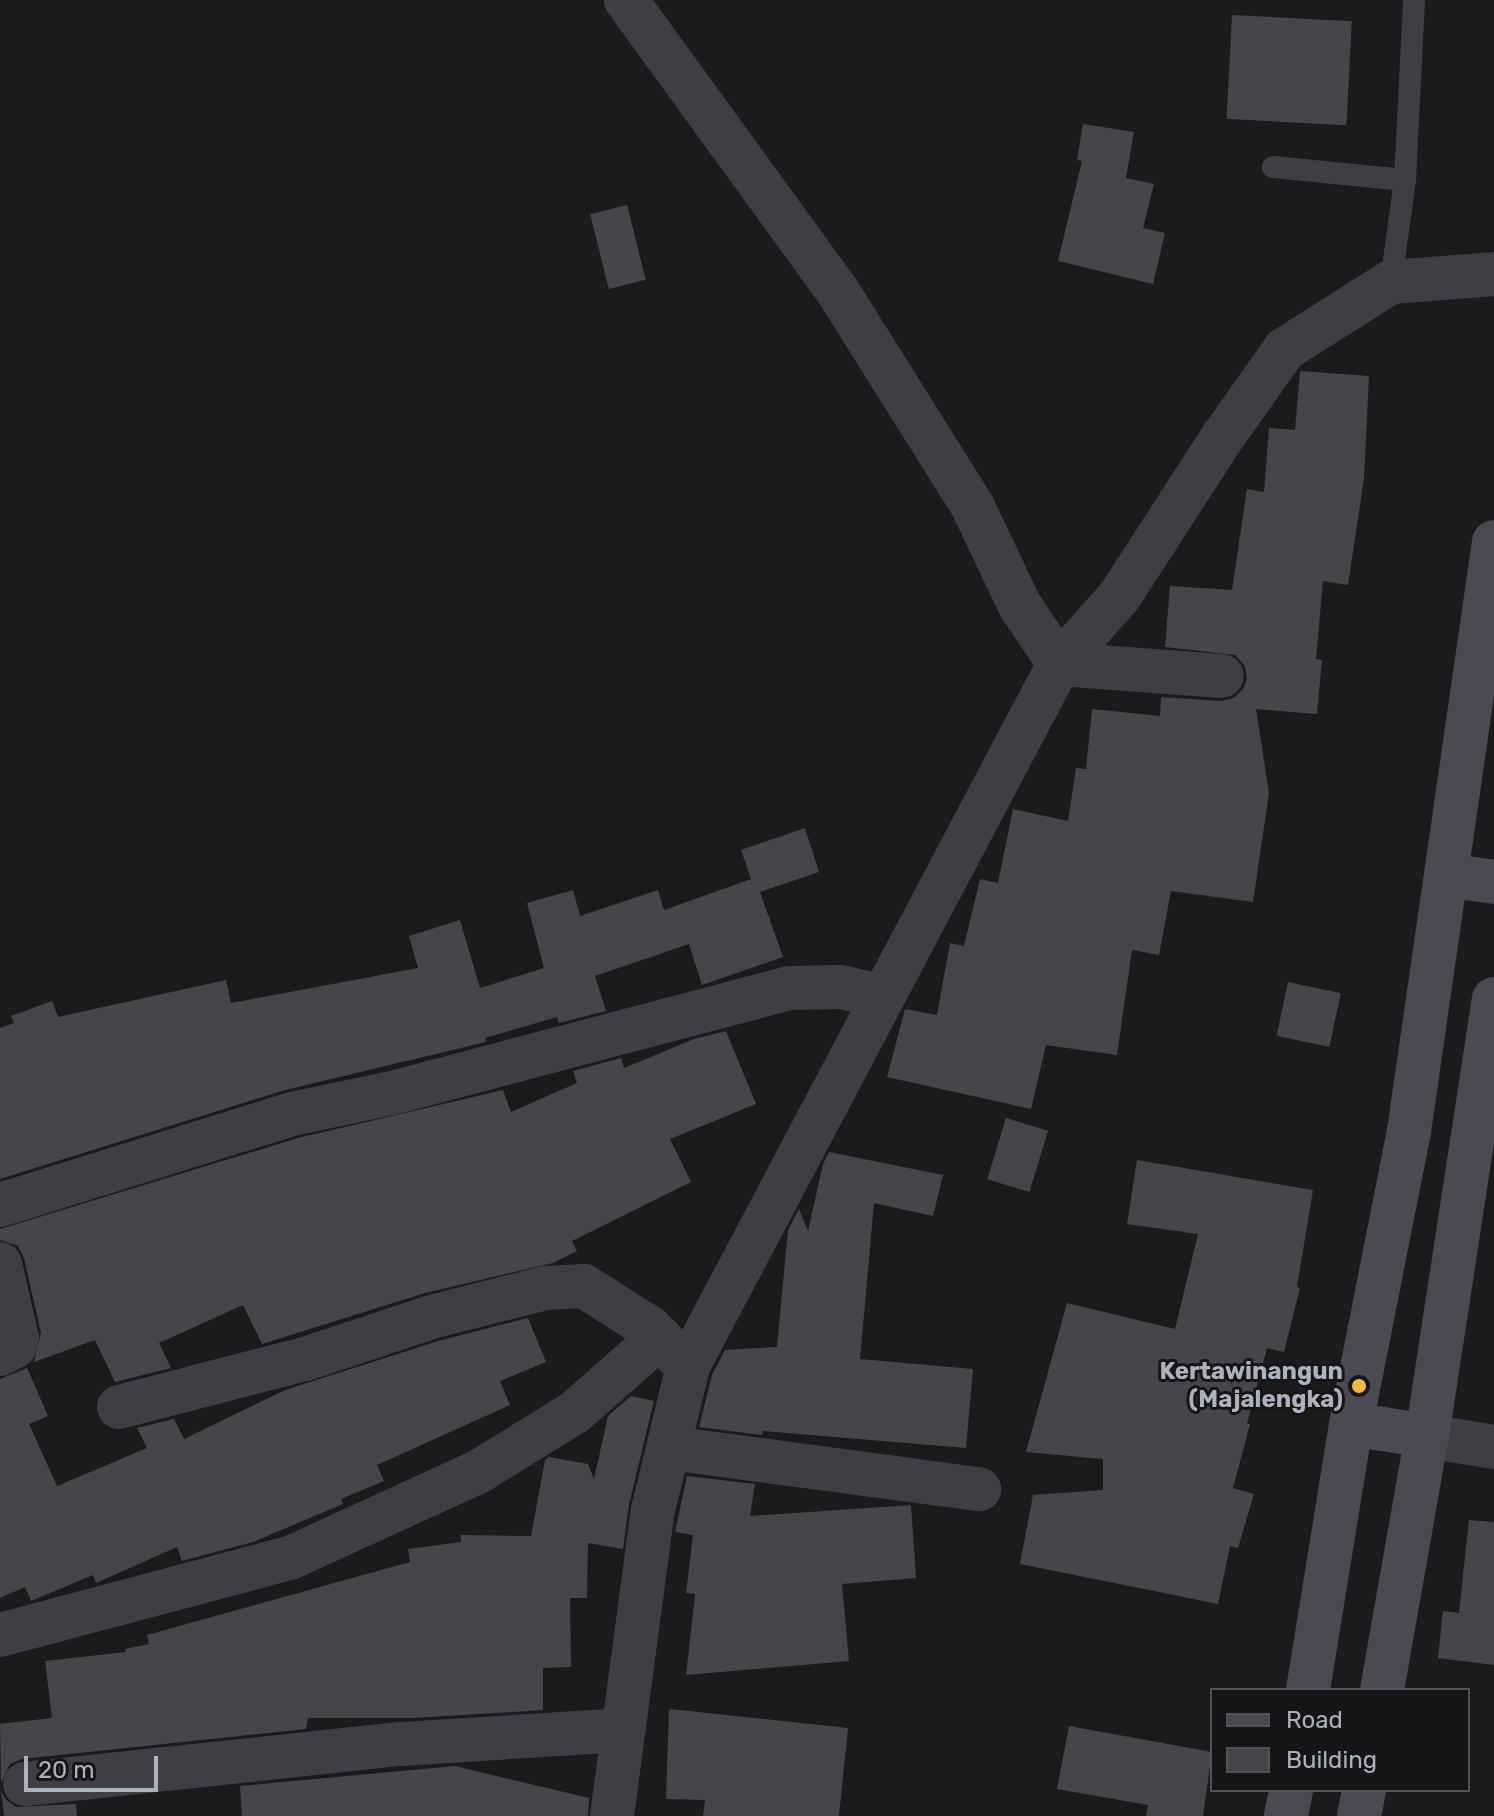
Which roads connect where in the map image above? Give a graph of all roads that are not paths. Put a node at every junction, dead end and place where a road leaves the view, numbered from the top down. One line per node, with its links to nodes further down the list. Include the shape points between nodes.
1 (626, 0): 8 (street, via 837,290 973,507 1019,604)
2 (1414, 0): 4 (lane)
3 (1273, 167): 4 (lane)
4 (1405, 180): 6 (lane)
5 (1492, 274): 6 (street)
6 (1400, 280): 8 (street, via 1285,349 1119,597)
7 (1494, 542): 10 (main road)
8 (1059, 664): 9 (street); 12 (street)
9 (1222, 676)
10 (1446, 875): 11 (main road); 19 (main road, via 1409,1131)
11 (1494, 882)
12 (861, 991): 14 (street, via 789,988 292,1114); 16 (street)
13 (1494, 999): 20 (main road)
14 (0, 1205)
15 (0, 1264): 17 (street, via 17,1338 15,1346)
16 (655, 1335): 18 (street, via 584,1286 546,1288); 22 (street); 24 (street, via 575,1412 478,1472 290,1558)
17 (0, 1354)
18 (119, 1407)
19 (1351, 1424): 20 (main road); 25 (main road)
20 (1427, 1436): 21 (street); 26 (main road)
21 (1494, 1447)
22 (670, 1448): 23 (street); 27 (street, via 653,1510)
23 (979, 1489)
24 (0, 1635)
25 (1308, 1688)
26 (1382, 1688)
27 (624, 1730): 28 (street, via 402,1744); 31 (street)
28 (25, 1784)
29 (1291, 1792): 32 (main road)
30 (1364, 1792): 33 (main road)
31 (612, 1816)
32 (1286, 1816)
33 (1359, 1816)

